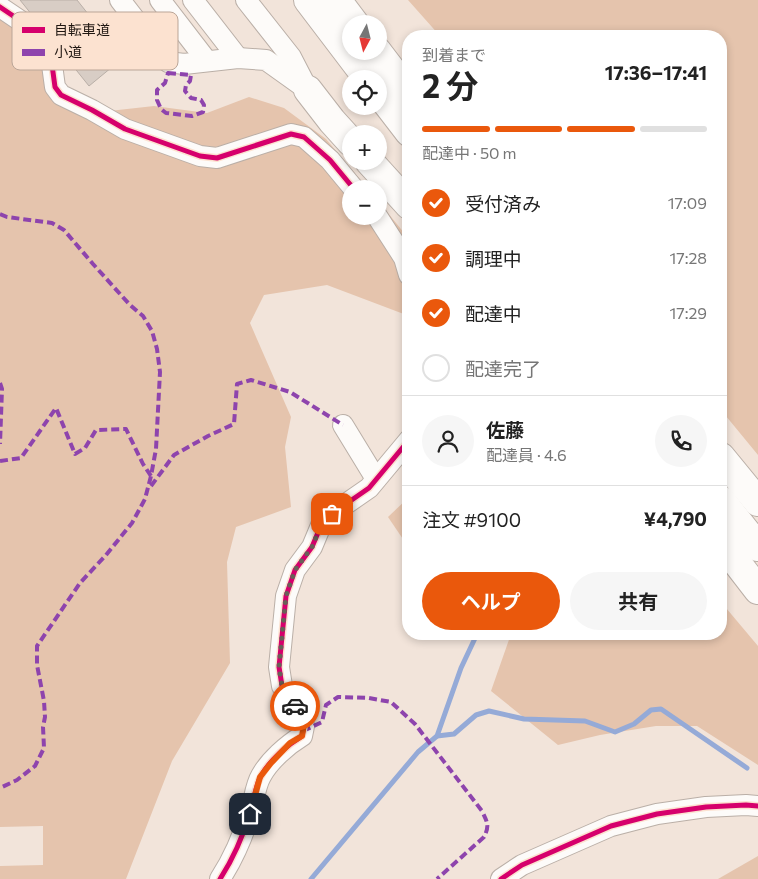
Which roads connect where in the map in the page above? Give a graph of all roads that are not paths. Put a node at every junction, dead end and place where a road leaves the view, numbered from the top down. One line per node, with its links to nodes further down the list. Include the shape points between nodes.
1 (120, 0): 8 (street)
2 (160, 0): 9 (street)
3 (193, 0): 13 (street)
4 (246, 0): 19 (street, via 291,57)
5 (308, 0): 18 (highway)
6 (337, 0): 11 (highway)
7 (0, 7): 10 (street)
8 (129, 12)
9 (169, 12)
10 (12, 15)
11 (348, 15)
12 (178, 23): 15 (street)
13 (238, 58): 15 (street); 19 (street, via 266,60)
14 (381, 60): 20 (highway)
15 (207, 61): 16 (street)
16 (178, 63)
17 (53, 70): 24 (street, via 55,87 61,95 125,129 200,156 217,158 291,134 304,137)
18 (361, 70)
19 (308, 90): 22 (highway)
20 (399, 90): 21 (highway)
21 (402, 103)
22 (342, 133)
23 (377, 170): 25 (highway)
24 (347, 180)
25 (402, 197)
26 (383, 225): 27 (street)
27 (402, 255)
28 (343, 425): 31 (street)
29 (402, 448): 31 (street)
30 (727, 464): 32 (highway)
31 (376, 479): 41 (street, via 369,488 322,523 312,547 295,570 286,596 279,667 282,686 302,716 302,736 290,743 260,777 250,814)
32 (758, 502)
33 (727, 508): 34 (highway)
34 (758, 547)
35 (727, 550): 37 (highway)
36 (727, 565): 38 (highway)
37 (758, 590)
38 (758, 600)
39 (758, 806): 40 (street, via 706,807 657,814 611,826 522,865)
40 (511, 876)
41 (220, 879)

